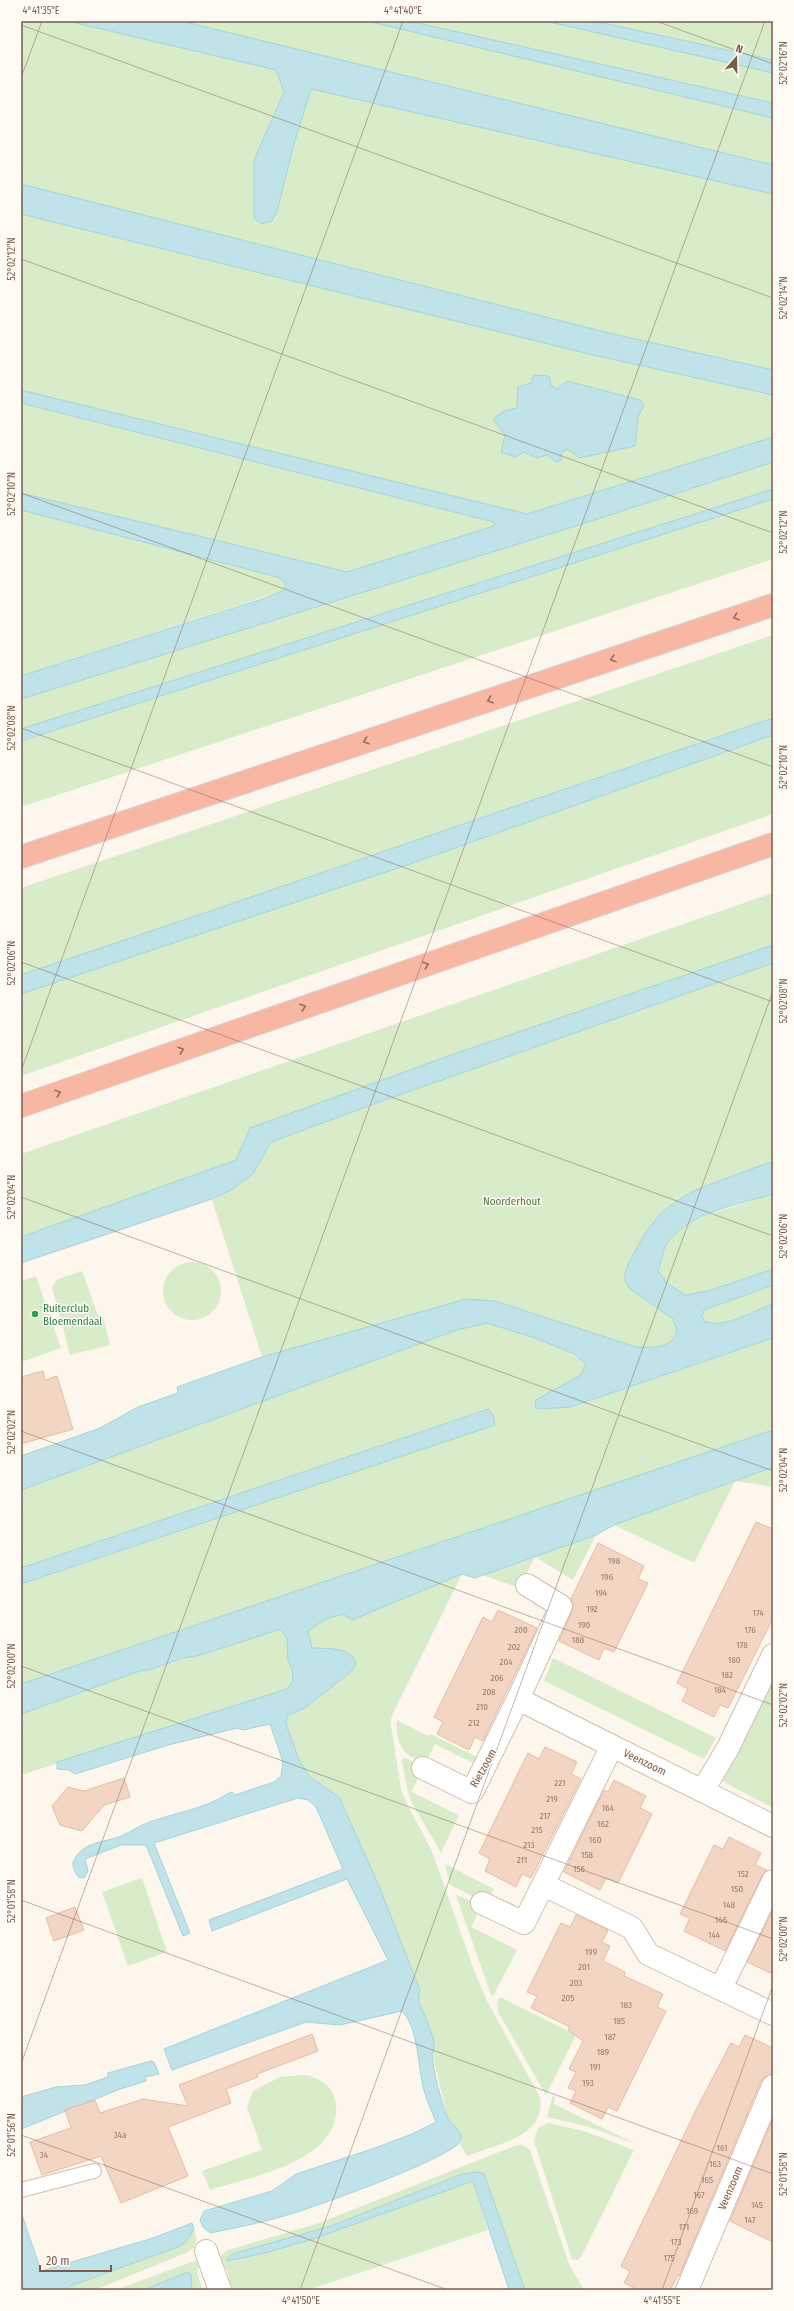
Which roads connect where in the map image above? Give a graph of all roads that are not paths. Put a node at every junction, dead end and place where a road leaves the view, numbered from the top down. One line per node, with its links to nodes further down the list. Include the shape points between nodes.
1 (773, 605): 3 (highway, one-way to 3)
2 (773, 844): 4 (highway, one-way to 2)
3 (21, 858)
4 (21, 1106)
5 (527, 1585): 7 (street, Rietzoom, via 561,1606)
6 (773, 1656): 10 (street, via 728,1748)
7 (518, 1699): 8 (street); 9 (street, Rietzoom, via 472,1792)
8 (612, 1746): 10 (street, Veenzoom); 13 (street, Veenzoom)
9 (423, 1768)
10 (703, 1790): 11 (street, Veenzoom)
11 (773, 1826)
12 (773, 1881): 15 (street)
13 (544, 1884): 14 (street, Veenzoom, via 524,1923); 15 (street, via 632,1928 648,1954)
14 (482, 1903)
15 (721, 1988): 16 (street)
16 (773, 2014)
17 (773, 2086): 22 (street, Veenzoom)
18 (94, 2170): 19 (lane)
19 (21, 2190)
20 (206, 2251): 21 (street)
21 (220, 2290)
22 (687, 2290)

